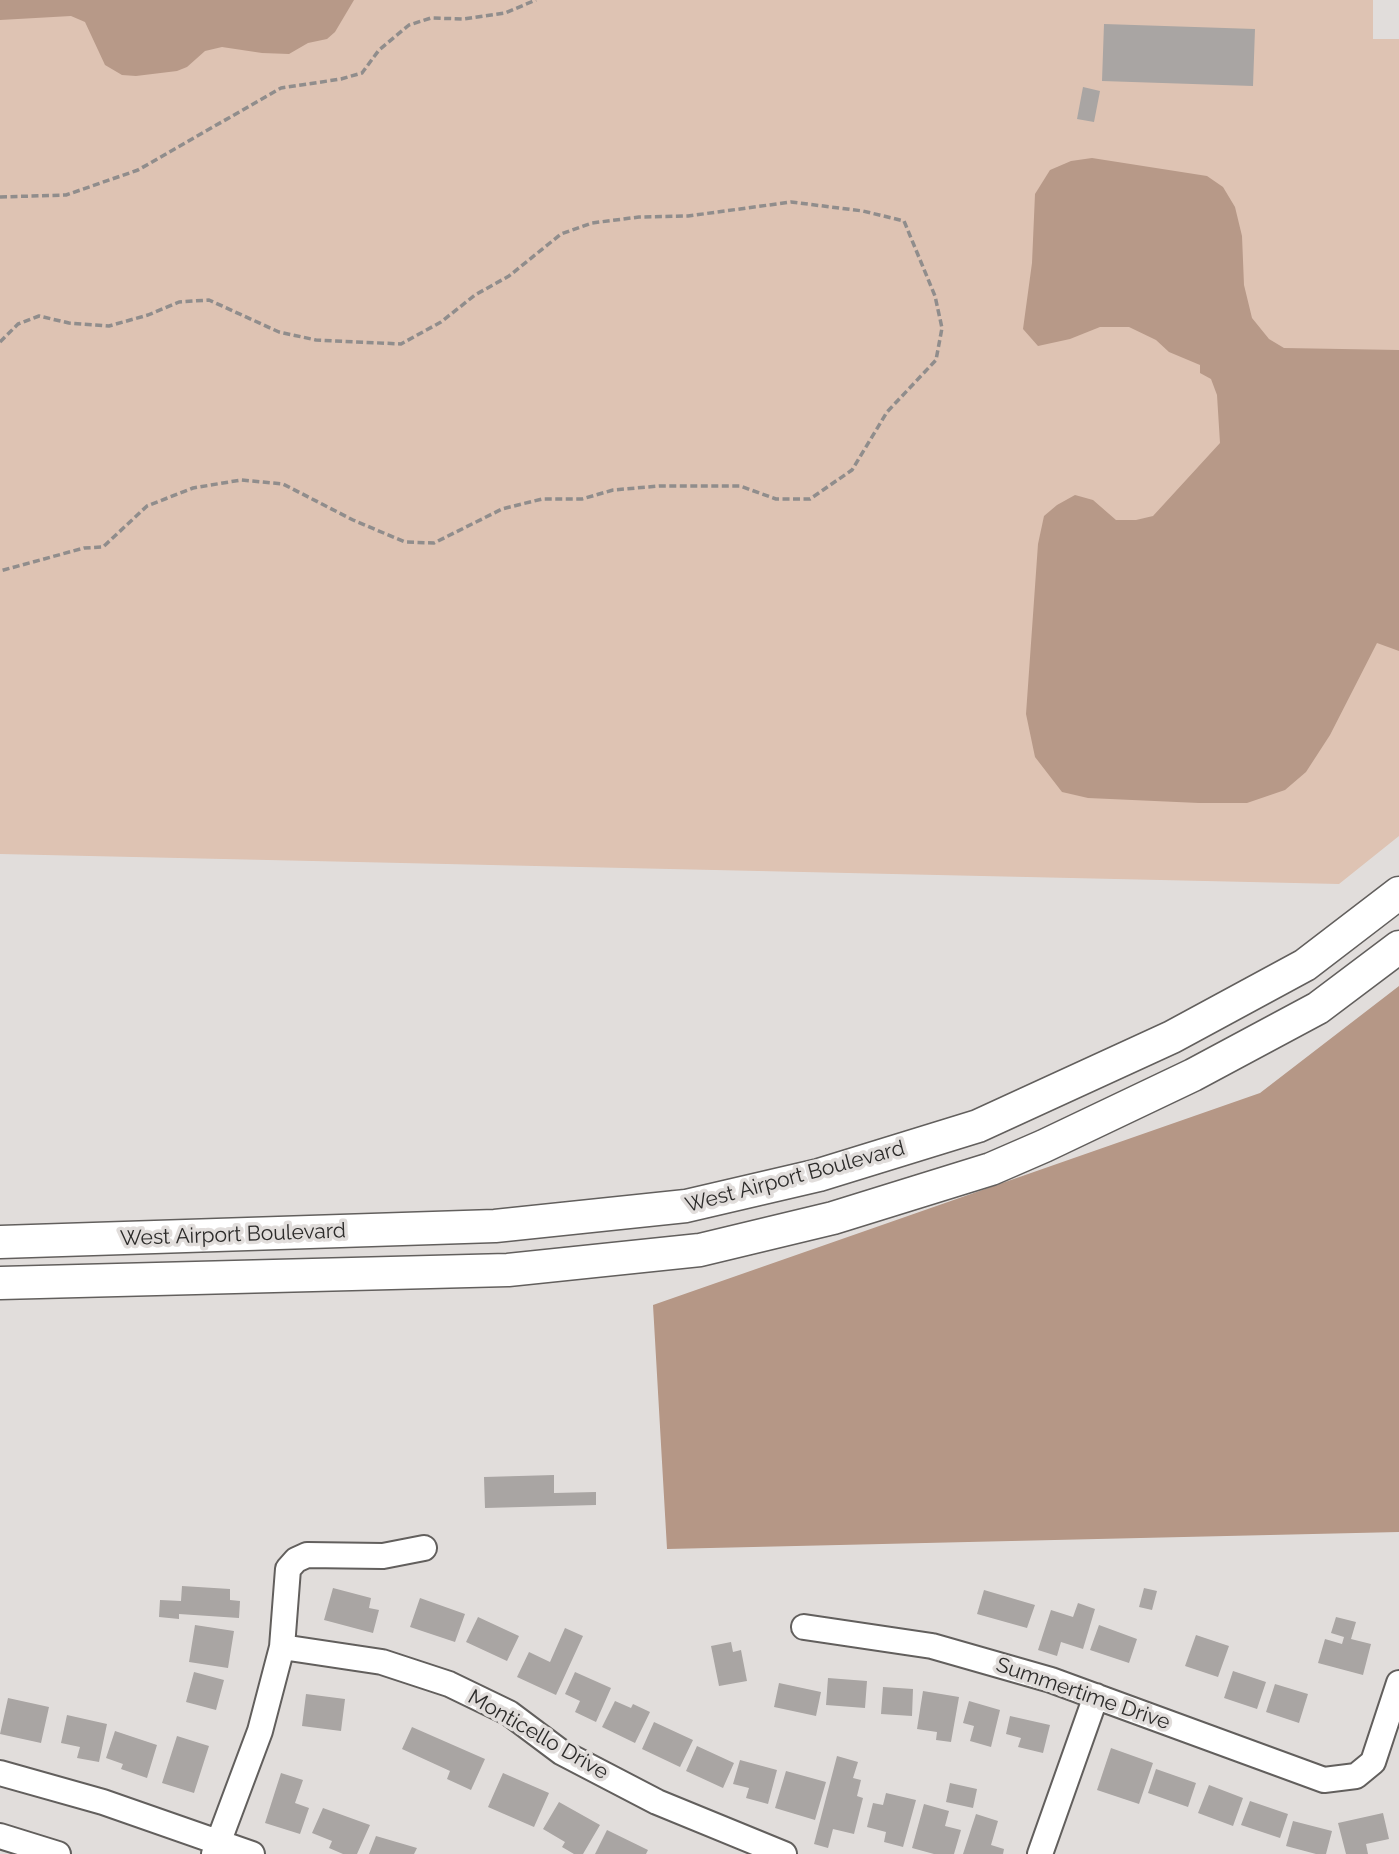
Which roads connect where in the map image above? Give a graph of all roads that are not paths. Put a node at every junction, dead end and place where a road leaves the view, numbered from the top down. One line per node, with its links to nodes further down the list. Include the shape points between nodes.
1 (1399, 893): 3 (main road, West Airport Boulevard, via 1305,965)
2 (1399, 947): 4 (main road, West Airport Boulevard, via 1318,1008)
3 (1172, 1037): 4 (main road); 5 (main road, West Airport Boulevard, via 978,1126)
4 (1193, 1075): 6 (main road, West Airport Boulevard, via 991,1169)
5 (819, 1175): 6 (main road); 7 (main road, West Airport Boulevard, via 686,1206 577,1220)
6 (833, 1218): 9 (main road, West Airport Boulevard, via 700,1250 590,1263 508,1270)
7 (176, 1237): 8 (main road, West Airport Boulevard); 9 (main road)
8 (0, 1242)
9 (178, 1280): 10 (main road, West Airport Boulevard)
10 (0, 1283)
11 (424, 1548): 13 (street, via 383,1556 307,1555 296,1560 288,1569)
12 (804, 1627): 15 (street, Summertime Drive, via 932,1646)
13 (282, 1647): 18 (street, via 260,1731); 21 (street, Monticello Drive, via 382,1662 449,1684 509,1713 561,1752 657,1802)
14 (1399, 1683): 15 (street, Summertime Drive, via 1373,1762 1356,1776 1324,1780)
15 (1096, 1696): 22 (street)
16 (0, 1773): 18 (street, via 103,1802)
17 (0, 1836): 19 (street)
18 (216, 1847): 20 (street)
19 (58, 1854)
20 (252, 1854)
21 (784, 1854)
22 (1040, 1854)

